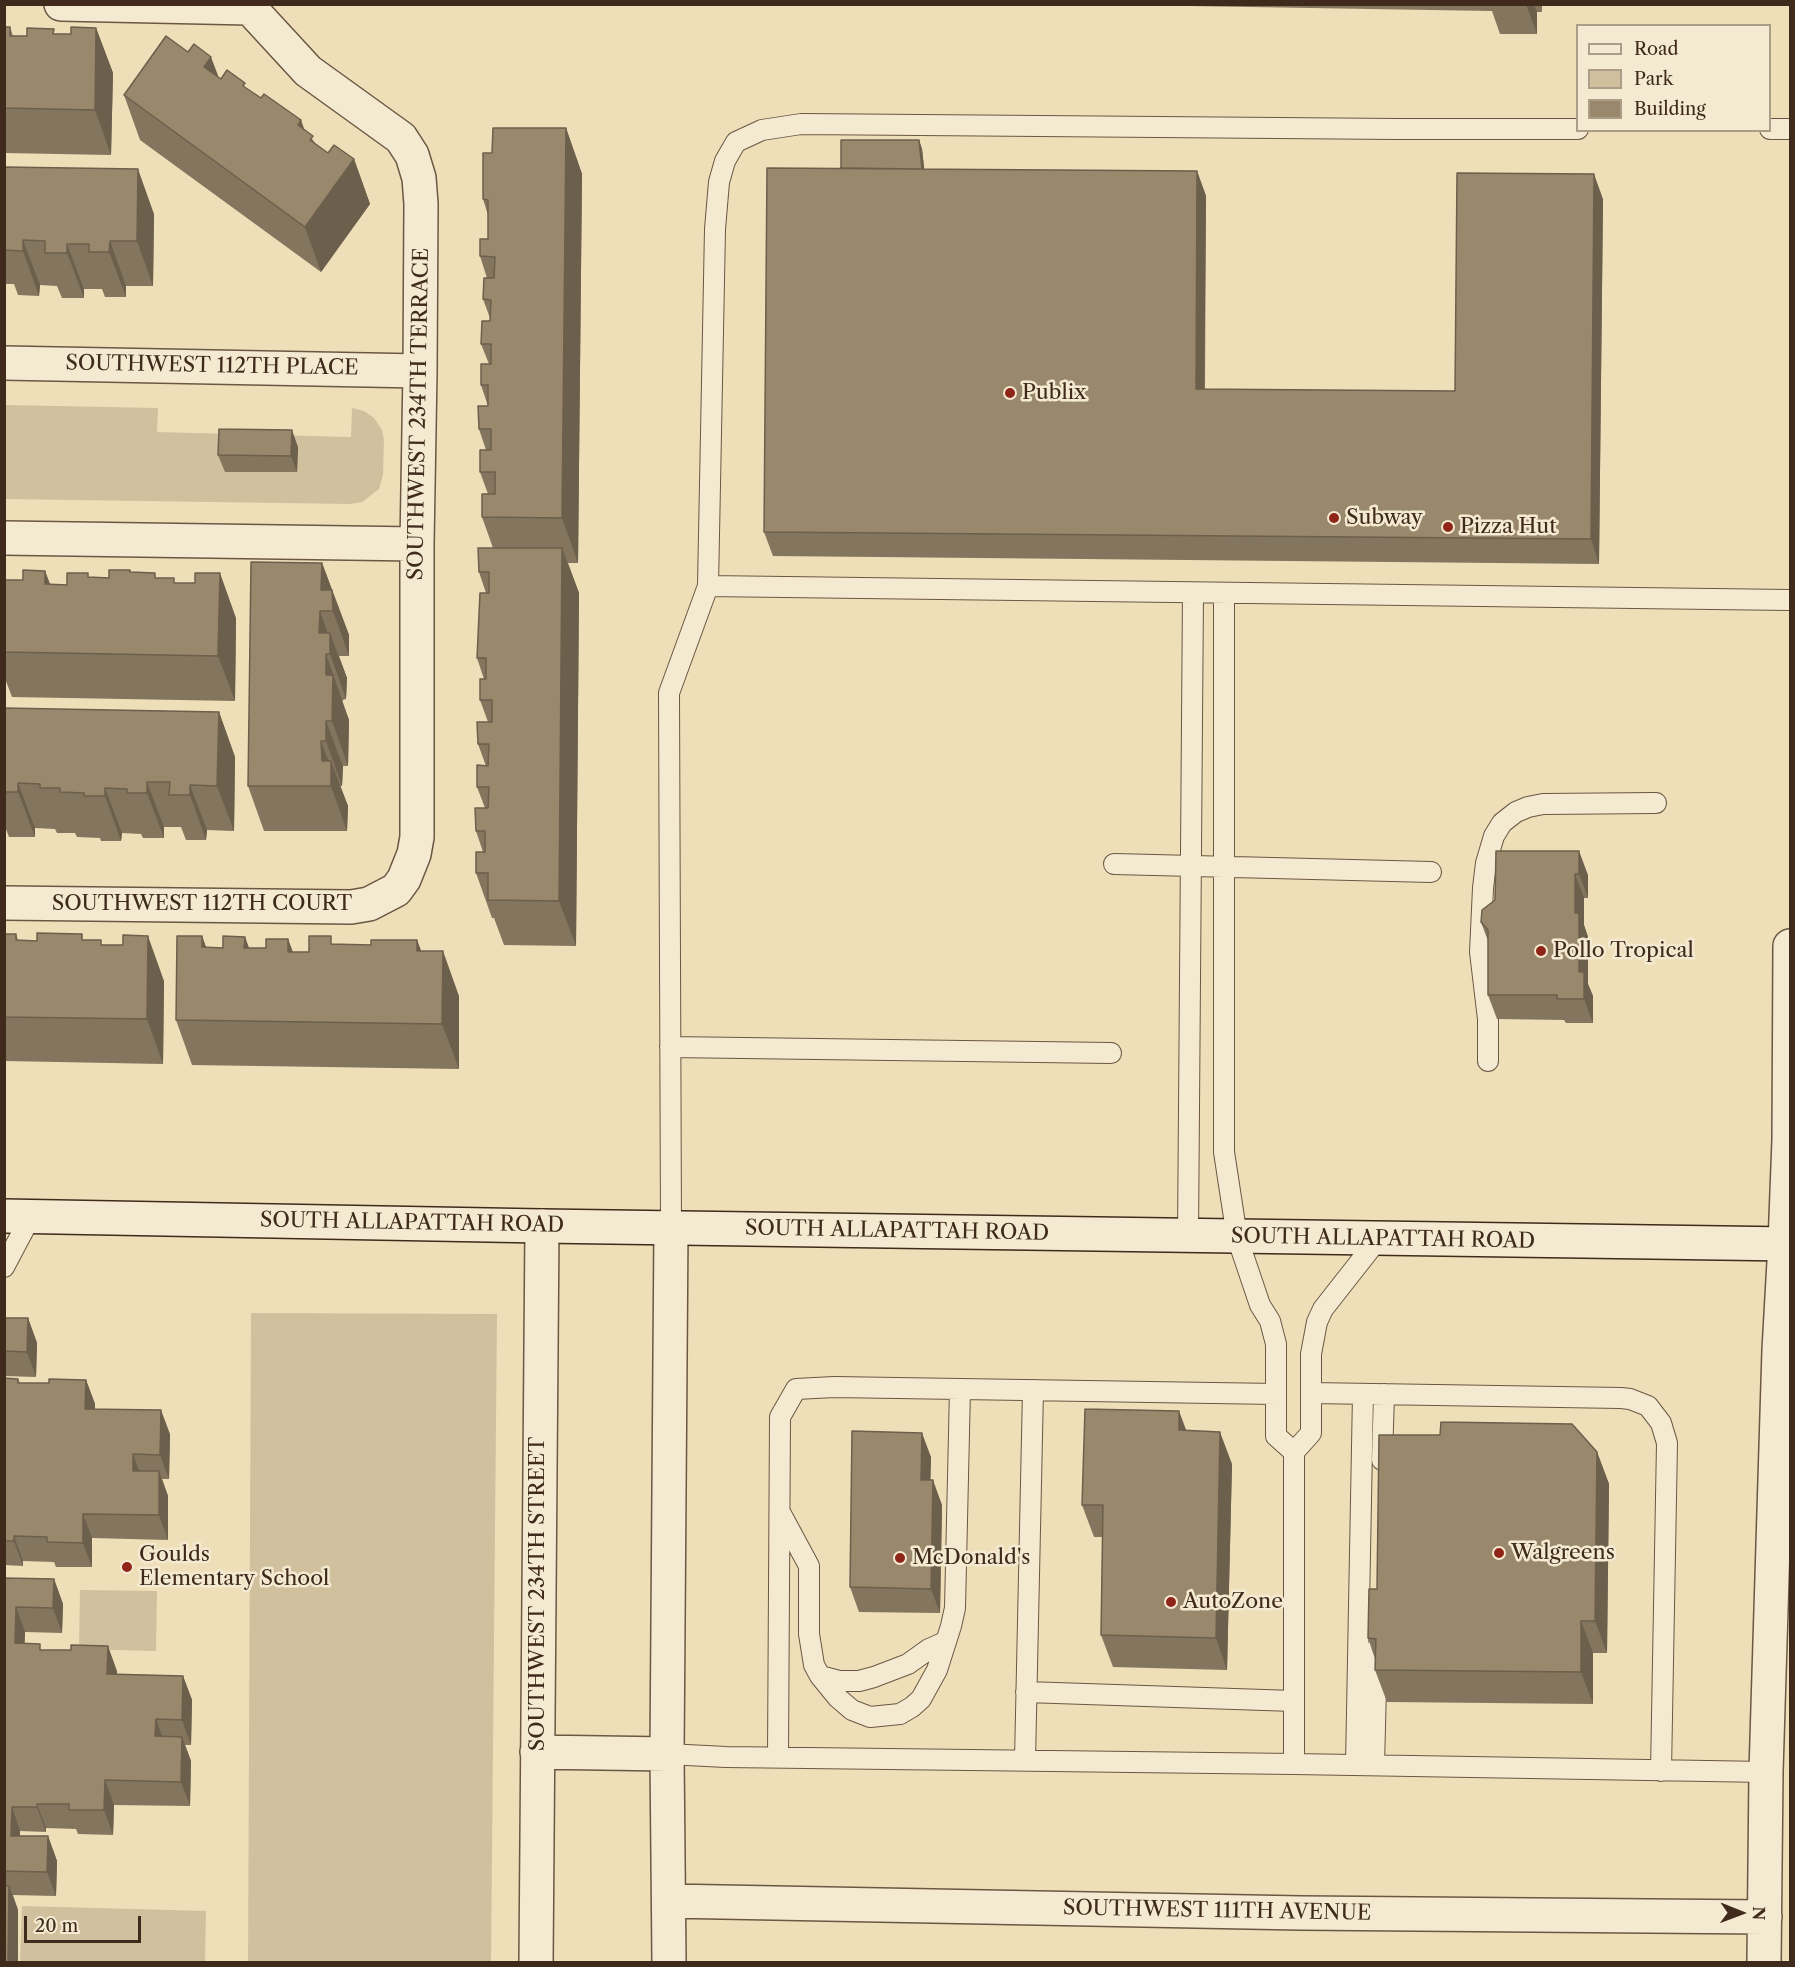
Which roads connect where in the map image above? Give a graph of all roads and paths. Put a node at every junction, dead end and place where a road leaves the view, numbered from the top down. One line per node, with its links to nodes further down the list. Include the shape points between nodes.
1 (61, 4): 2 (street)
2 (259, 9): 7 (street, SOUTHWEST 234TH TERRACE, via 308,71 401,138 412,155 421,204)
3 (1576, 129): 10 (lane, via 801,124 762,130 736,142 719,182 715,229)
4 (1771, 129): 5 (lane)
5 (1791, 129)
6 (4, 363): 7 (street, SOUTHWEST 112TH PLACE)
7 (420, 371): 9 (street, SOUTHWEST 234TH TERRACE)
8 (4, 538): 9 (street)
9 (417, 544): 19 (street, SOUTHWEST 234TH TERRACE, via 417,837 414,854)
10 (708, 586): 11 (lane); 22 (lane, via 669,693)
11 (1193, 593): 12 (lane); 16 (lane)
12 (1224, 593): 13 (lane); 17 (lane)
13 (1791, 600)
14 (1656, 803): 24 (lane, via 1543,804 1516,812 1502,823 1494,836 1485,871 1480,952 1488,1019)
15 (1114, 864): 16 (lane)
16 (1191, 866): 17 (lane); 28 (lane)
17 (1224, 867): 18 (lane); 29 (lane, via 1224,1152)
18 (1431, 872)
19 (396, 890): 20 (street, SOUTHWEST 112TH COURT, via 369,904 332,908)
20 (4, 903)
21 (1791, 946): 31 (street)
22 (670, 1047): 23 (lane); 27 (lane)
23 (1111, 1053)
24 (1488, 1061)
25 (18, 1216): 26 (street, SOUTH ALLAPATTAH ROAD); 32 (lane)
26 (542, 1226): 27 (street, SOUTH ALLAPATTAH ROAD); 47 (street, SOUTHWEST 234TH STREET)
27 (671, 1227): 28 (street, SOUTH ALLAPATTAH ROAD); 48 (street)
28 (1188, 1236): 29 (street, SOUTH ALLAPATTAH ROAD)
29 (1237, 1237): 30 (street, SOUTH ALLAPATTAH ROAD); 36 (lane, via 1273,1332)
30 (1378, 1239): 31 (street, SOUTH ALLAPATTAH ROAD); 35 (lane, via 1317,1322 1311,1354)
31 (1788, 1244): 54 (street, via 1779,1350)
32 (4, 1267)
33 (960, 1389): 34 (lane); 41 (lane, via 796,1389 780,1417); 43 (lane, via 955,1608)
34 (1033, 1390): 36 (lane); 45 (lane)
35 (1311, 1393): 37 (lane); 39 (lane, via 1311,1433)
36 (1276, 1394): 39 (lane, via 1276,1436)
37 (1363, 1394): 38 (lane); 52 (lane)
38 (1384, 1394): 40 (lane); 53 (lane, via 1621,1398 1648,1406 1655,1414 1664,1432 1667,1455)
39 (1294, 1452): 46 (lane)
40 (1382, 1476)
41 (780, 1512): 44 (lane, via 809,1566 809,1634 814,1665); 49 (lane)
42 (1378, 1627): 52 (lane)
43 (945, 1642): 44 (lane, via 908,1664 874,1677 838,1681); 44 (lane, via 937,1670 921,1699 900,1714 870,1717 852,1710)
44 (820, 1676)
45 (1026, 1692): 46 (lane); 50 (lane)
46 (1294, 1701): 51 (lane)
47 (537, 1752): 48 (street); 57 (street, SOUTHWEST 234TH STREET)
48 (667, 1754): 49 (lane); 55 (street)
49 (777, 1756): 50 (lane)
50 (1025, 1760): 51 (lane)
51 (1294, 1764): 52 (lane)
52 (1365, 1765): 53 (lane)
53 (1661, 1771): 54 (lane)
54 (1766, 1772): 56 (street)
55 (669, 1901): 56 (street, SOUTHWEST 111TH AVENUE); 58 (street)
56 (1765, 1917): 59 (street)
57 (536, 1962)
58 (669, 1962)
59 (1764, 1962)

